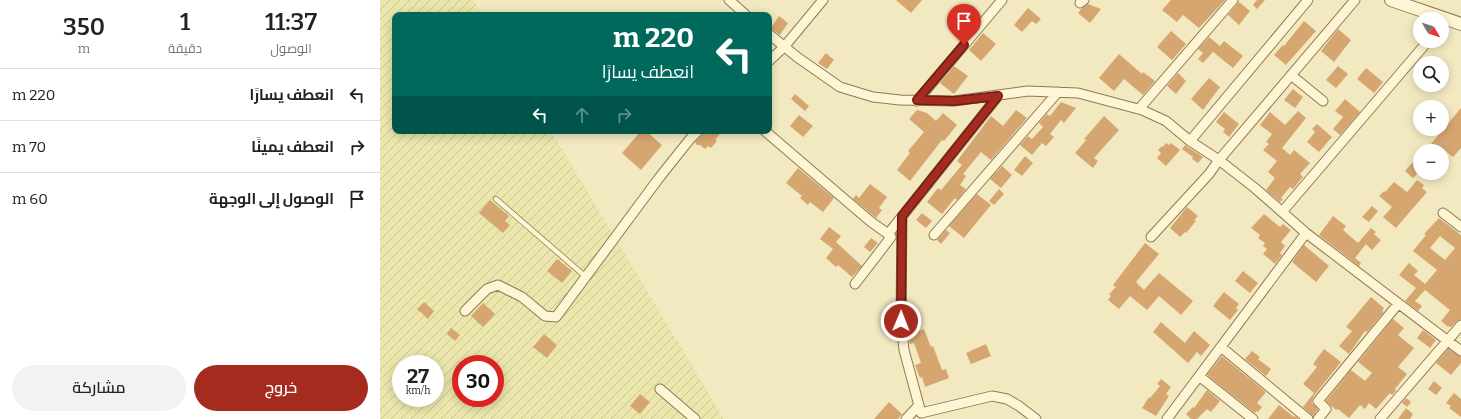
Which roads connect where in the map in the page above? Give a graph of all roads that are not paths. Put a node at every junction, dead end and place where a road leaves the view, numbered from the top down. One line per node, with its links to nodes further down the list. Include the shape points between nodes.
1 (729, 0): 8 (street)
2 (823, 0): 13 (street)
3 (1002, 0): 19 (street)
4 (1233, 0): 21 (street)
5 (1308, 0): 24 (street)
6 (1355, 0): 16 (street)
7 (1391, 0): 9 (street)
8 (743, 12)
9 (1420, 12)
10 (1449, 23): 11 (street)
11 (1461, 24)
12 (772, 37): 13 (street)
13 (784, 47): 15 (street); 19 (street, via 840,87 873,97)
14 (1422, 48): 27 (street)
15 (772, 58)
16 (1291, 75): 20 (street); 25 (street)
17 (1058, 92): 18 (street, via 1028,91); 21 (street, via 1078,93); 33 (street)
18 (998, 96): 19 (street, via 954,101); 29 (street)
19 (917, 100)
20 (1323, 101)
21 (1139, 109): 24 (street, via 1166,121)
22 (695, 134): 35 (street)
23 (768, 134): 31 (street)
24 (1190, 140): 25 (street)
25 (1219, 160): 27 (street); 34 (street)
26 (496, 199): 35 (lane)
27 (1282, 212): 32 (street)
28 (1443, 213): 30 (street)
29 (902, 216): 31 (street); 45 (street, via 901,321 904,350)
30 (1461, 227)
31 (888, 234): 36 (street, via 891,237)
32 (1306, 234): 37 (street); 41 (street)
33 (934, 235)
34 (1151, 237)
35 (586, 277): 38 (street, via 556,317 545,316 522,297 498,285 487,289)
36 (855, 284)
37 (1398, 304): 40 (street); 52 (street, via 1318,401 1326,409)
38 (465, 311)
39 (1461, 325): 40 (street)
40 (1448, 341): 42 (street); 53 (street)
41 (1221, 347): 43 (street); 51 (street)
42 (1461, 350)
43 (1199, 376): 49 (street); 50 (street)
44 (660, 389): 46 (street)
45 (921, 412): 47 (street); 48 (street, via 992,396 1007,399)
46 (695, 419)
47 (906, 419)
48 (1036, 419)
49 (1167, 419)
50 (1253, 419)
51 (1308, 419)
52 (1318, 419)
53 (1380, 419)

